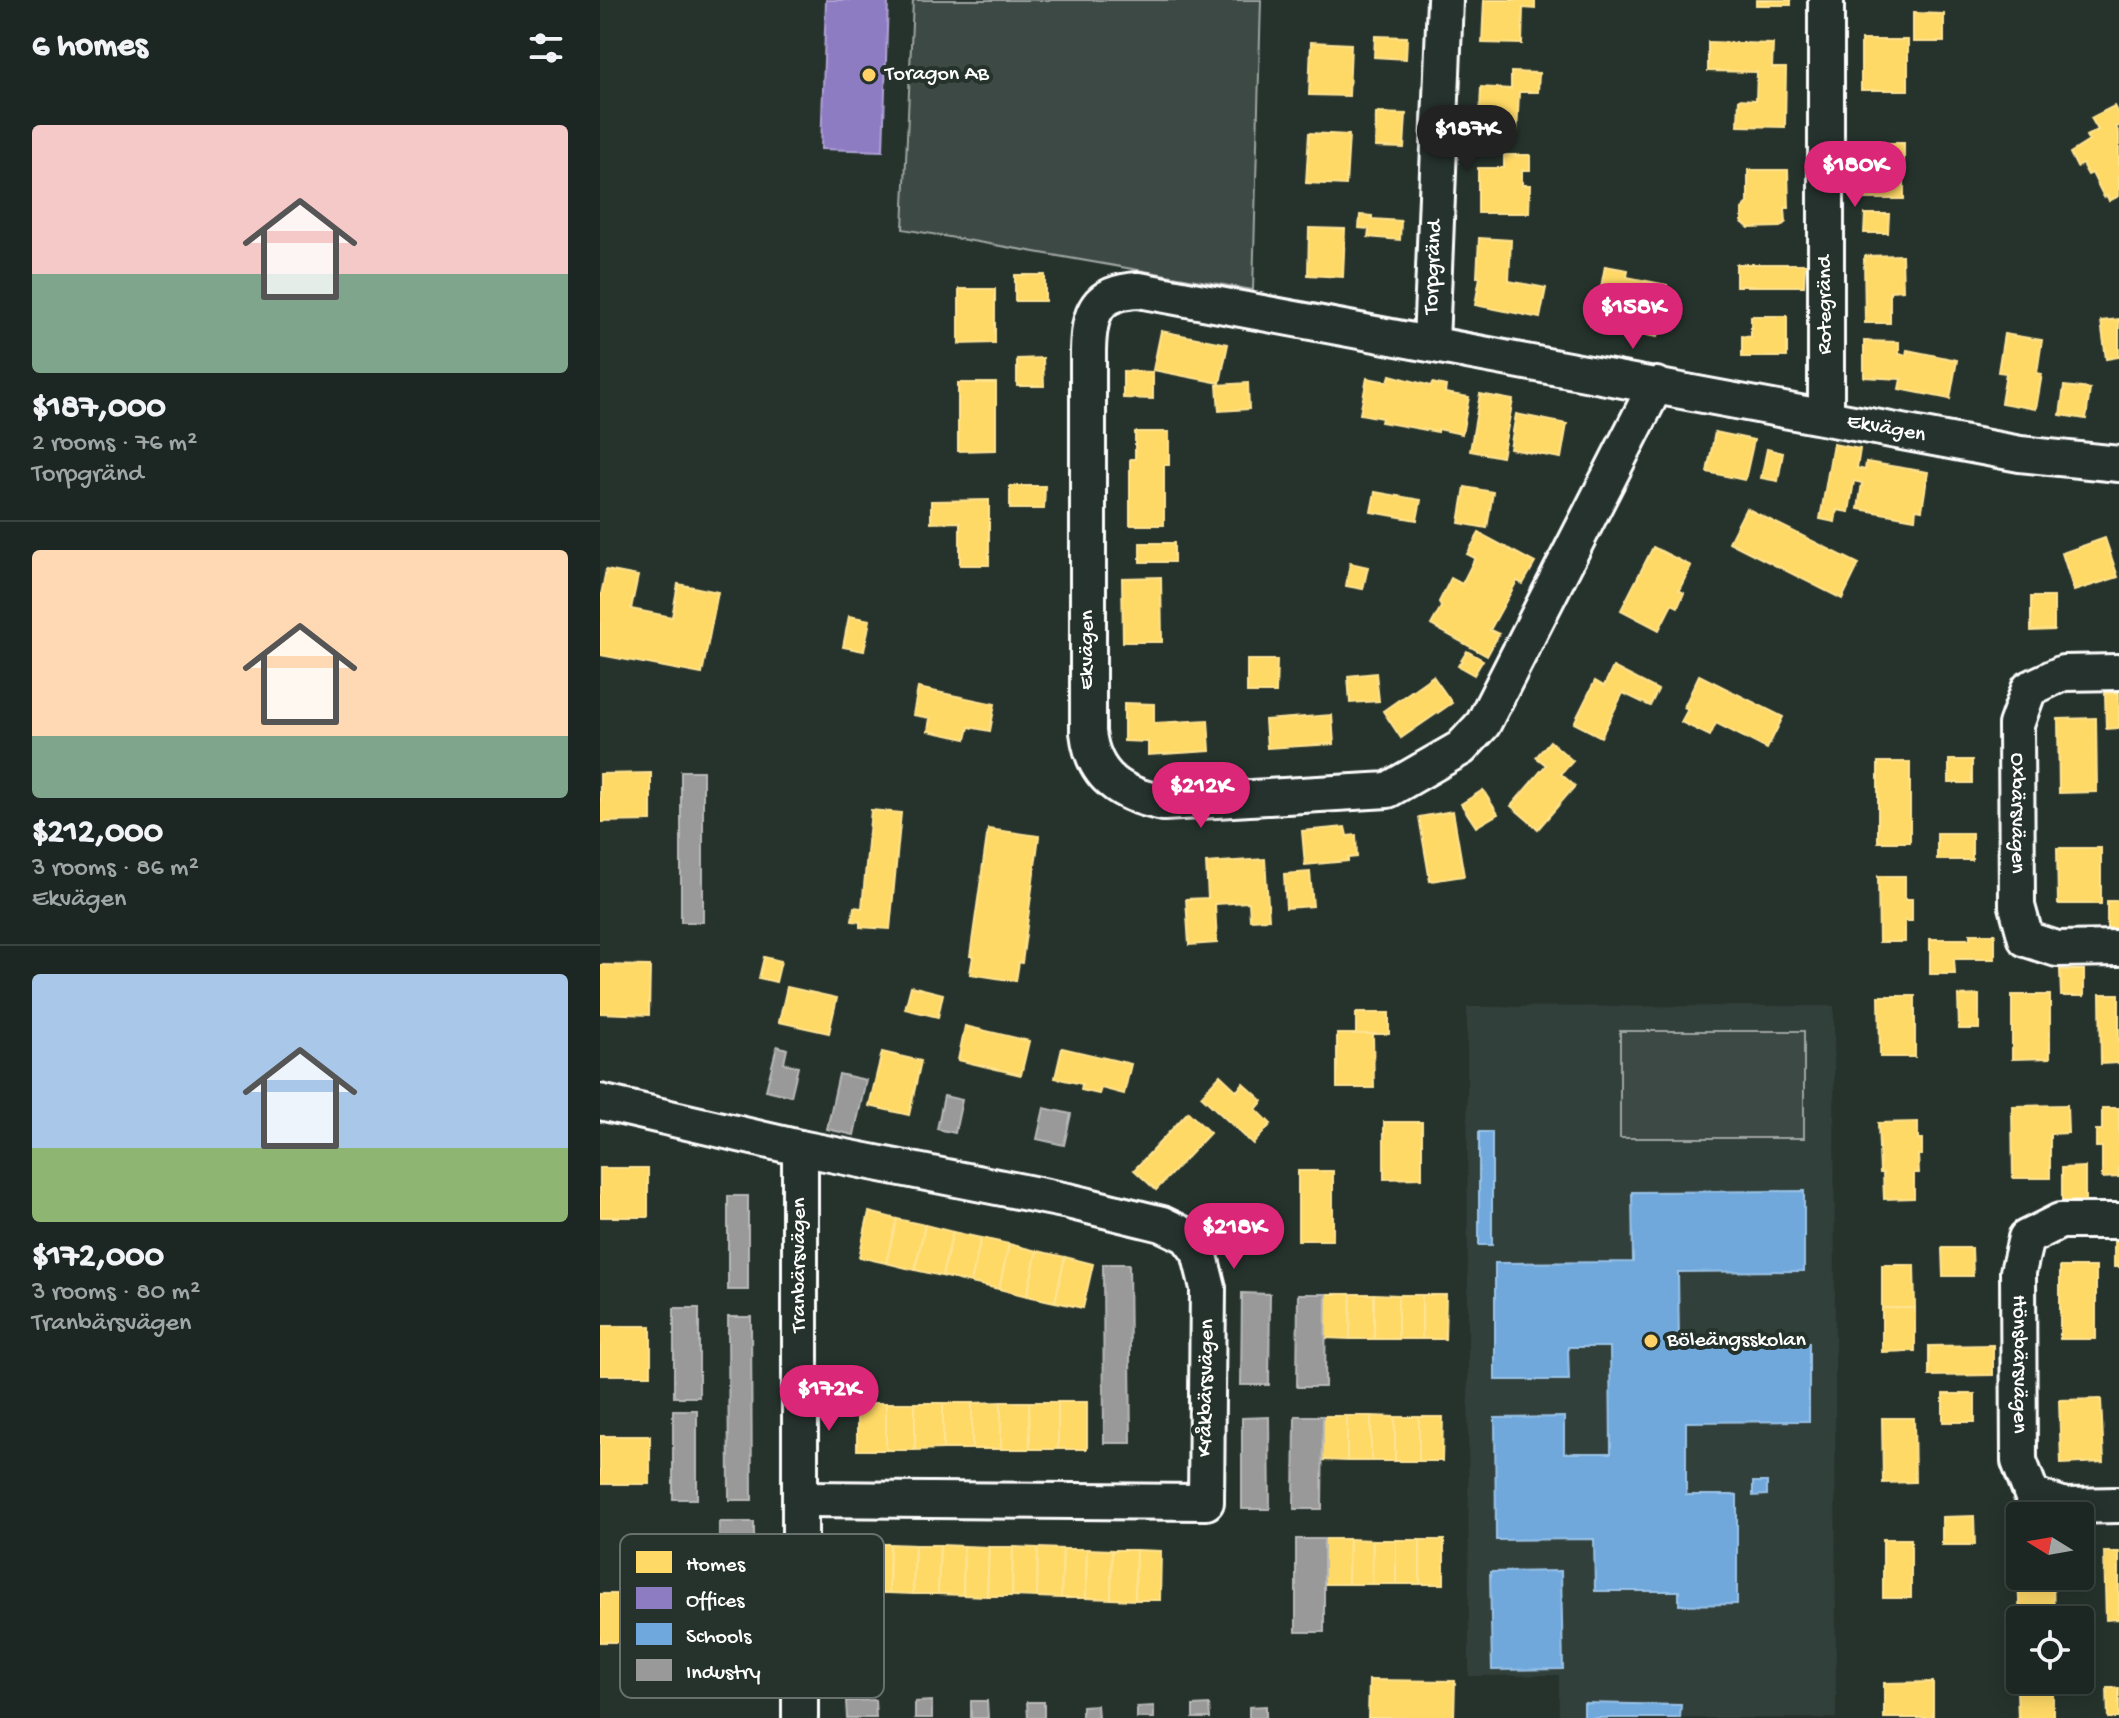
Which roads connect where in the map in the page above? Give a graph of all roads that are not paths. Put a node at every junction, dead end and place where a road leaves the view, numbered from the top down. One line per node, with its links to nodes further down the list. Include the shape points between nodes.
1 (1445, 0): 3 (street, Torpgränd)
2 (1826, 0): 5 (street, Rotegränd)
3 (1431, 343): 4 (street, Ekvägen); 4 (street, Ekvägen, via 1139,290 1108,295 1095,308 1088,351 1088,732 1101,772 1122,789 1164,803 1388,790 1461,748 1483,724)
4 (1656, 385): 5 (street, Ekvägen)
5 (1826, 417): 6 (street, Ekvägen, via 2020,454)
6 (2119, 464)
7 (2119, 672): 8 (street, Oxbärsvägen, via 2063,673 2029,689 2016,725 2017,906 2026,939 2057,949)
8 (2119, 948)
9 (600, 1102): 10 (street, Kråkbärsvägen)
10 (800, 1148): 12 (street, Tranbärsvägen); 12 (street, Kråkbärsvägen, via 1162,1224 1187,1236 1199,1252 1208,1288 1206,1502)
11 (2119, 1221): 13 (street, Hönsbärsvägen, via 2060,1221 2026,1238 2018,1288 2019,1461 2032,1495 2065,1506)
12 (800, 1499): 14 (street, Tranbärsvägen)
13 (2119, 1505)
14 (800, 1534)

